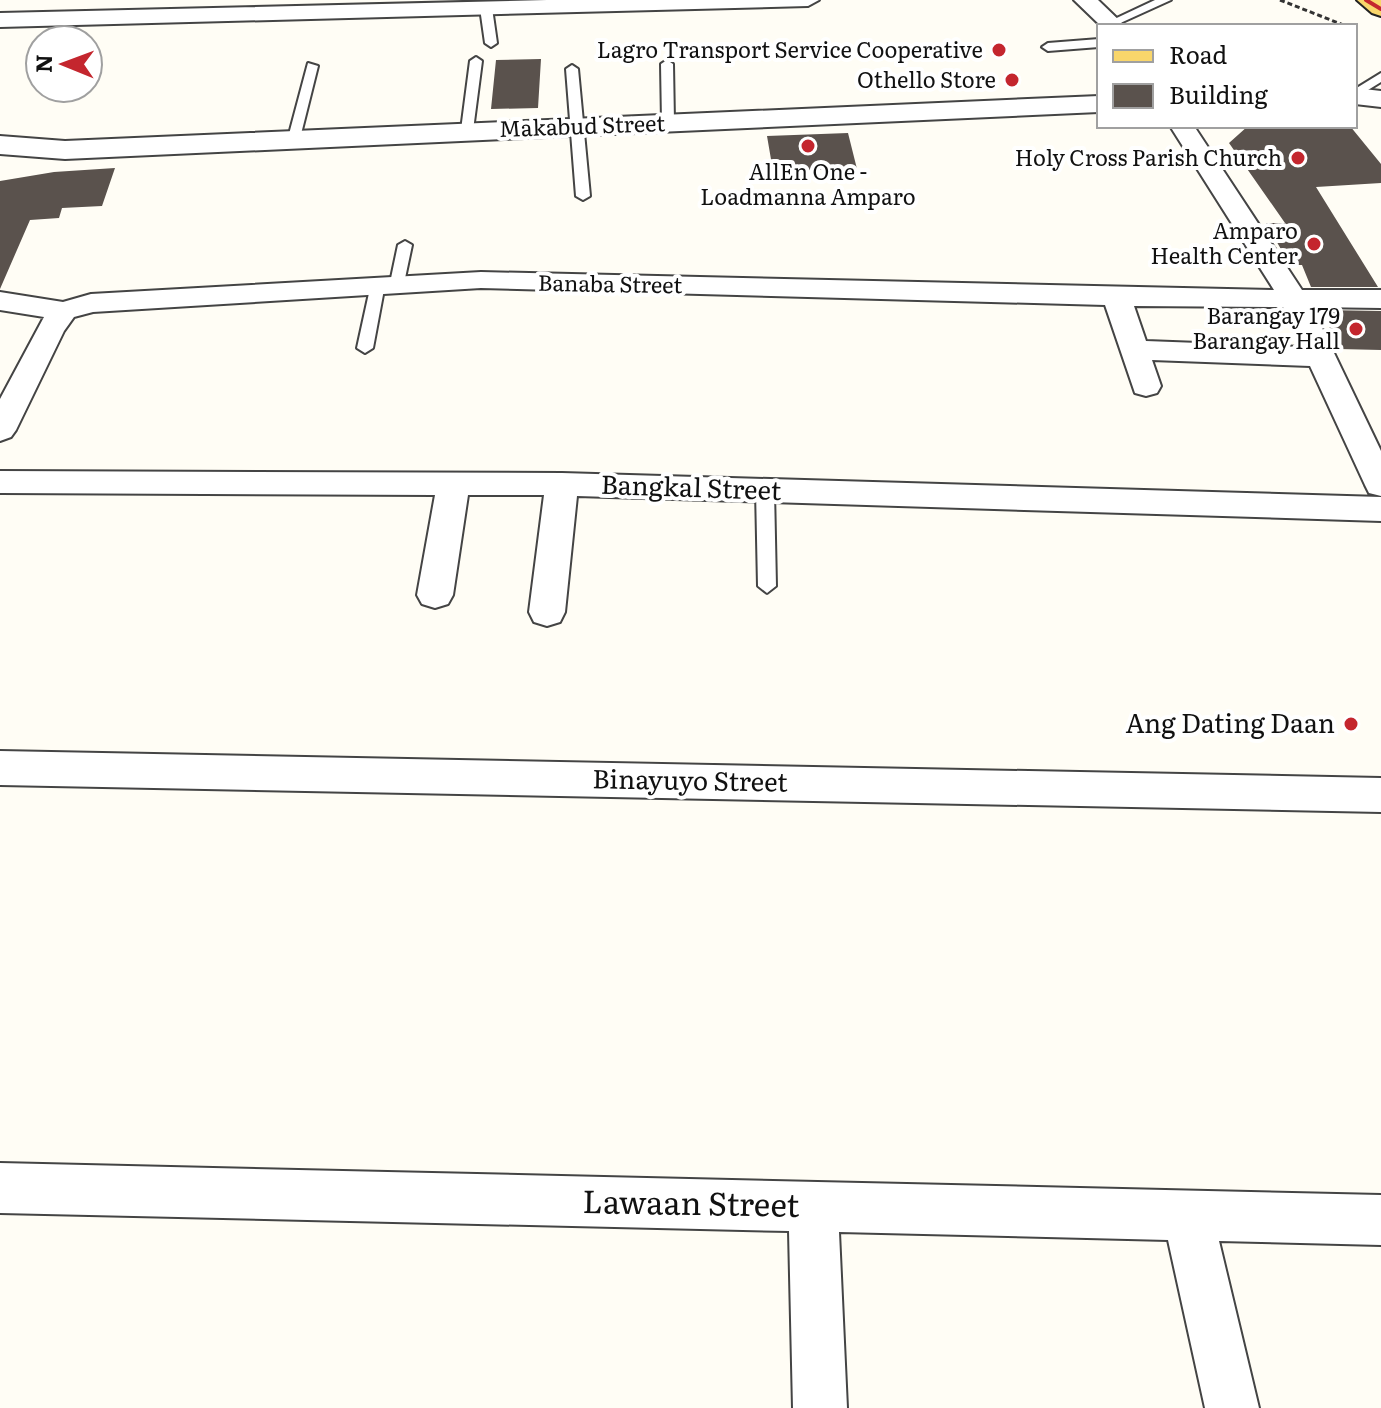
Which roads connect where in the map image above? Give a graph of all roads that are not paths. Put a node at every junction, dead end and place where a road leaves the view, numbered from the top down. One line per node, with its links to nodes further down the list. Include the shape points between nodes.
1 (808, 0): 5 (street)
2 (1085, 0): 8 (street)
3 (1165, 0): 9 (lane)
4 (1369, 0): 6 (main road)
5 (486, 8): 7 (street); 10 (lane)
6 (1381, 8)
7 (0, 20)
8 (1112, 24)
9 (1115, 24)
10 (491, 43)
11 (1097, 43): 12 (lane)
12 (1048, 47)
13 (476, 61): 25 (lane)
14 (667, 64): 22 (lane)
15 (312, 66): 26 (lane)
16 (572, 69): 23 (lane)
17 (1381, 77): 18 (lane)
18 (1357, 94)
19 (1357, 95): 20 (street)
20 (1381, 99)
21 (1097, 104): 22 (street, Makabud Street)
22 (668, 122): 23 (street, Makabud Street)
23 (577, 126): 25 (street, Makabud Street); 30 (lane)
24 (1183, 128): 34 (street)
25 (467, 130): 26 (street, Makabud Street)
26 (294, 138): 28 (street, Makabud Street)
27 (0, 145): 28 (street, Makabud Street)
28 (65, 150): 29 (street, Makabud Street)
29 (0, 172)
30 (583, 196)
31 (405, 245): 32 (lane)
32 (387, 284): 33 (street, Banaba Street, via 481,280); 37 (street, Banaba Street, via 91,303); 38 (lane)
33 (1117, 297): 34 (street, Banaba Street); 39 (street)
34 (1294, 299): 35 (street, Banaba Street); 40 (street)
35 (1381, 299)
36 (0, 301): 37 (street)
37 (64, 311): 42 (street)
38 (365, 348)
39 (1134, 350): 40 (street); 41 (street)
40 (1322, 357): 46 (street)
41 (1146, 386)
42 (0, 430)
43 (0, 482): 44 (street, Bangkal Street)
44 (453, 483): 45 (street, Bangkal Street); 50 (street)
45 (562, 484): 47 (street, Bangkal Street); 51 (street)
46 (1381, 485)
47 (765, 490): 48 (street, Bangkal Street); 49 (lane)
48 (1381, 509)
49 (767, 586)
50 (435, 595)
51 (547, 612)
52 (0, 768): 53 (street, Binayuyo Street)
53 (1381, 795)
54 (0, 1188): 55 (street, Lawaan Street)
55 (813, 1207): 56 (street, Lawaan Street); 58 (street)
56 (1188, 1215): 57 (street, Lawaan Street); 59 (street)
57 (1379, 1226)
58 (820, 1408)
59 (1232, 1408)

